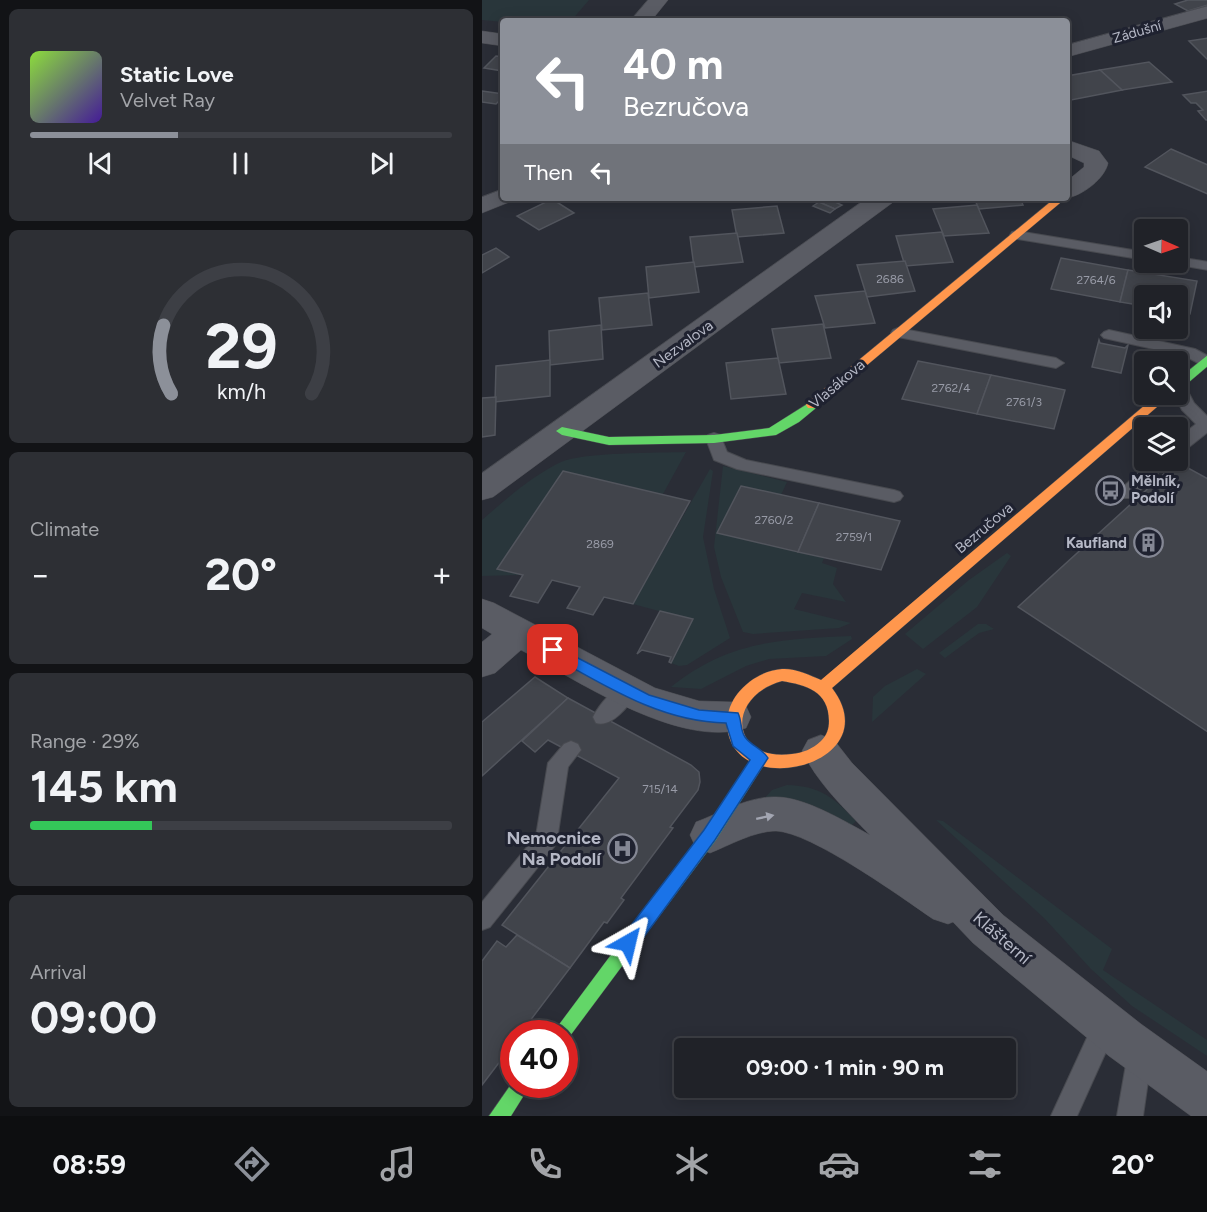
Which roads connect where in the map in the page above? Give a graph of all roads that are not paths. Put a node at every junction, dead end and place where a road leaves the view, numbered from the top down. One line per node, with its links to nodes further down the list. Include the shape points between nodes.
1 (658, 0): 3 (street)
2 (1208, 12): 6 (street, Zádušní)
3 (643, 18)
4 (482, 37): 5 (street)
5 (500, 40)
6 (1070, 50)
7 (1070, 148): 8 (street, via 1091,156 1096,163 1095,170)
8 (1070, 191)
9 (500, 197): 12 (street)
10 (879, 201): 25 (street, Nezvalova)
11 (1057, 201): 13 (street, Vlasákova)
12 (482, 206)
13 (1017, 235): 14 (lane); 17 (street, Vlasákova)
14 (1134, 254)
15 (1188, 263): 16 (lane)
16 (1208, 266)
17 (898, 333): 20 (lane); 26 (street, Vlasákova, via 795,418 772,432)
18 (1109, 334): 19 (lane, via 1190,352)
19 (1206, 360): 21 (street)
20 (1056, 363)
21 (1188, 377)
22 (1153, 405): 35 (street, Bezručova)
23 (1188, 405): 24 (lane)
24 (1207, 426): 27 (lane)
25 (562, 431): 26 (street, Vlasákova, via 609,441); 29 (street, Nezvalova)
26 (714, 439): 31 (lane, via 720,456 743,465)
27 (1188, 440)
28 (1151, 471): 30 (lane)
29 (482, 489)
30 (1126, 494)
31 (894, 496)
32 (482, 612): 33 (street)
33 (518, 632): 34 (street); 36 (street)
34 (482, 663)
35 (823, 687): 38 (street, via 796,676 767,678 743,694); 40 (street, via 835,703 838,723)
36 (627, 691): 37 (lane); 38 (street, via 699,716)
37 (603, 717)
38 (733, 717): 41 (street, via 739,741)
39 (571, 750): 43 (lane, via 558,763 546,840)
40 (821, 751): 41 (street, via 792,762); 44 (street, Klášterní, via 838,775)
41 (760, 758): 42 (street)
42 (710, 835): 44 (street, one-way to 44, via 761,817 792,817 846,842); 45 (street)
43 (482, 919)
44 (988, 929): 46 (street, Klášterní)
45 (571, 1020)
46 (1106, 1025): 47 (street, Klášterní); 51 (lane)
47 (1140, 1051): 49 (street, Klášterní); 52 (lane)
48 (512, 1098): 50 (street)
49 (1208, 1100)
50 (499, 1116)
51 (1064, 1116)
52 (1130, 1116)

